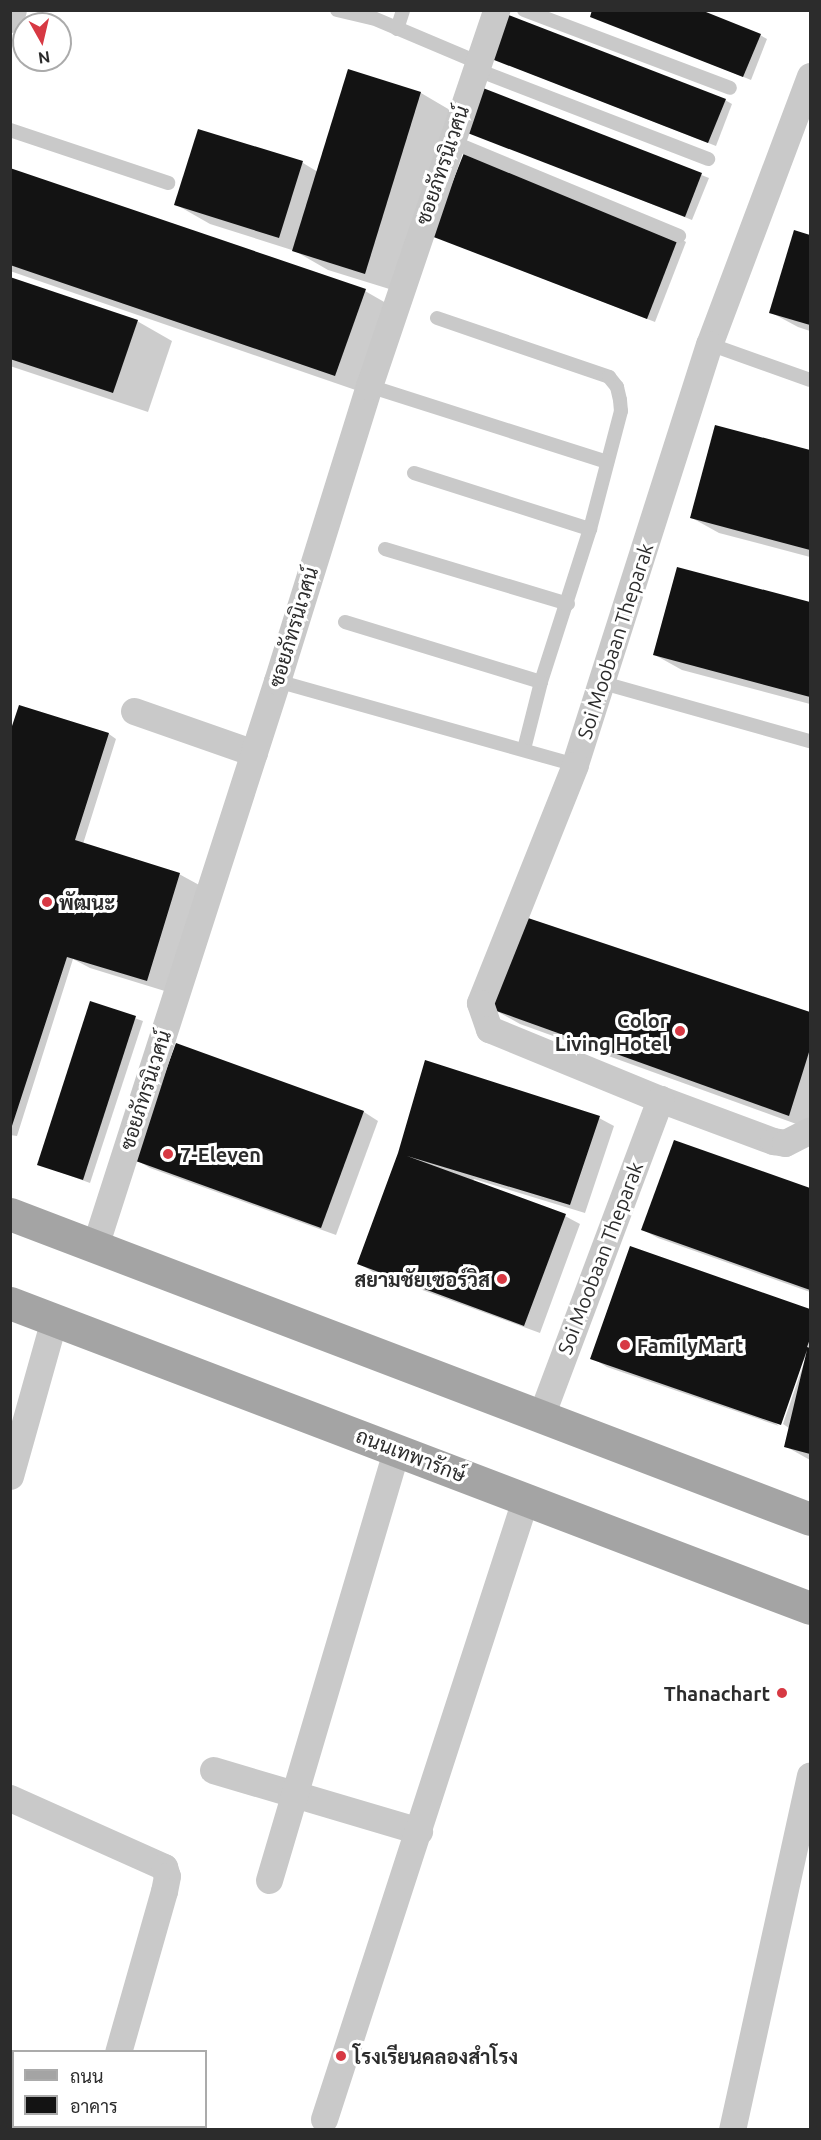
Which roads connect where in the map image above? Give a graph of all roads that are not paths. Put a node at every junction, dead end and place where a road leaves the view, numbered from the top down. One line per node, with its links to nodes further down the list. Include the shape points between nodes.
1 (13, 10): 6 (street)
2 (337, 10): 7 (lane, via 373,18)
3 (403, 10): 7 (lane)
4 (496, 10): 8 (street, ซอยภัทรนิเวศน์)
5 (524, 10): 10 (lane)
6 (10, 19)
7 (397, 29): 8 (lane)
8 (476, 65): 12 (street, ซอยภัทรนิเวศน์); 13 (lane)
9 (810, 76): 17 (street, Soi Moobaan Theparak)
10 (730, 88)
11 (10, 130): 14 (lane)
12 (450, 141): 15 (lane); 19 (street, ซอยภัทรนิเวศน์)
13 (708, 159)
14 (168, 183)
15 (680, 236)
16 (437, 318): 20 (lane, via 609,377 617,387 621,411)
17 (709, 344): 18 (lane); 28 (street, Soi Moobaan Theparak)
18 (810, 381)
19 (369, 386): 20 (lane); 26 (street, ซอยภัทรนิเวศน์)
20 (607, 462): 22 (lane)
21 (414, 473): 22 (lane)
22 (590, 529): 24 (lane)
23 (385, 549): 24 (lane)
24 (568, 604): 27 (lane)
25 (345, 622): 27 (lane)
26 (277, 681): 31 (lane); 32 (street, ซอยภัทรนิเวศน์)
27 (541, 682): 31 (lane)
28 (603, 683): 30 (lane); 33 (street, Soi Moobaan Theparak)
29 (134, 711): 32 (street)
30 (810, 741)
31 (524, 749): 33 (lane)
32 (254, 753): 37 (street, ซอยภัทรนิเวศน์)
33 (575, 765): 34 (street, Soi Moobaan Theparak, via 480,1003 489,1029)
34 (660, 1099): 35 (street, Soi Moobaan Theparak, via 772,1142 785,1143); 40 (street, Soi Moobaan Theparak)
35 (810, 1130)
36 (10, 1214): 37 (main road)
37 (95, 1245): 40 (main road)
38 (10, 1303): 39 (main road, ถนนเทพารักษ์)
39 (54, 1319): 41 (main road, ถนนเทพารักษ์); 42 (street)
40 (541, 1416): 44 (main road)
41 (397, 1449): 43 (main road, ถนนเทพารักษ์); 48 (street)
42 (10, 1476)
43 (525, 1500): 45 (main road, ถนนเทพารักษ์); 50 (street)
44 (810, 1519)
45 (810, 1608)
46 (213, 1770): 48 (street)
47 (810, 1775): 54 (street)
48 (295, 1794): 50 (street); 51 (street)
49 (10, 1798): 52 (street, via 164,1867 164,1891)
50 (419, 1831): 53 (street)
51 (269, 1880)
52 (119, 2050)
53 (324, 2119)
54 (732, 2130)

